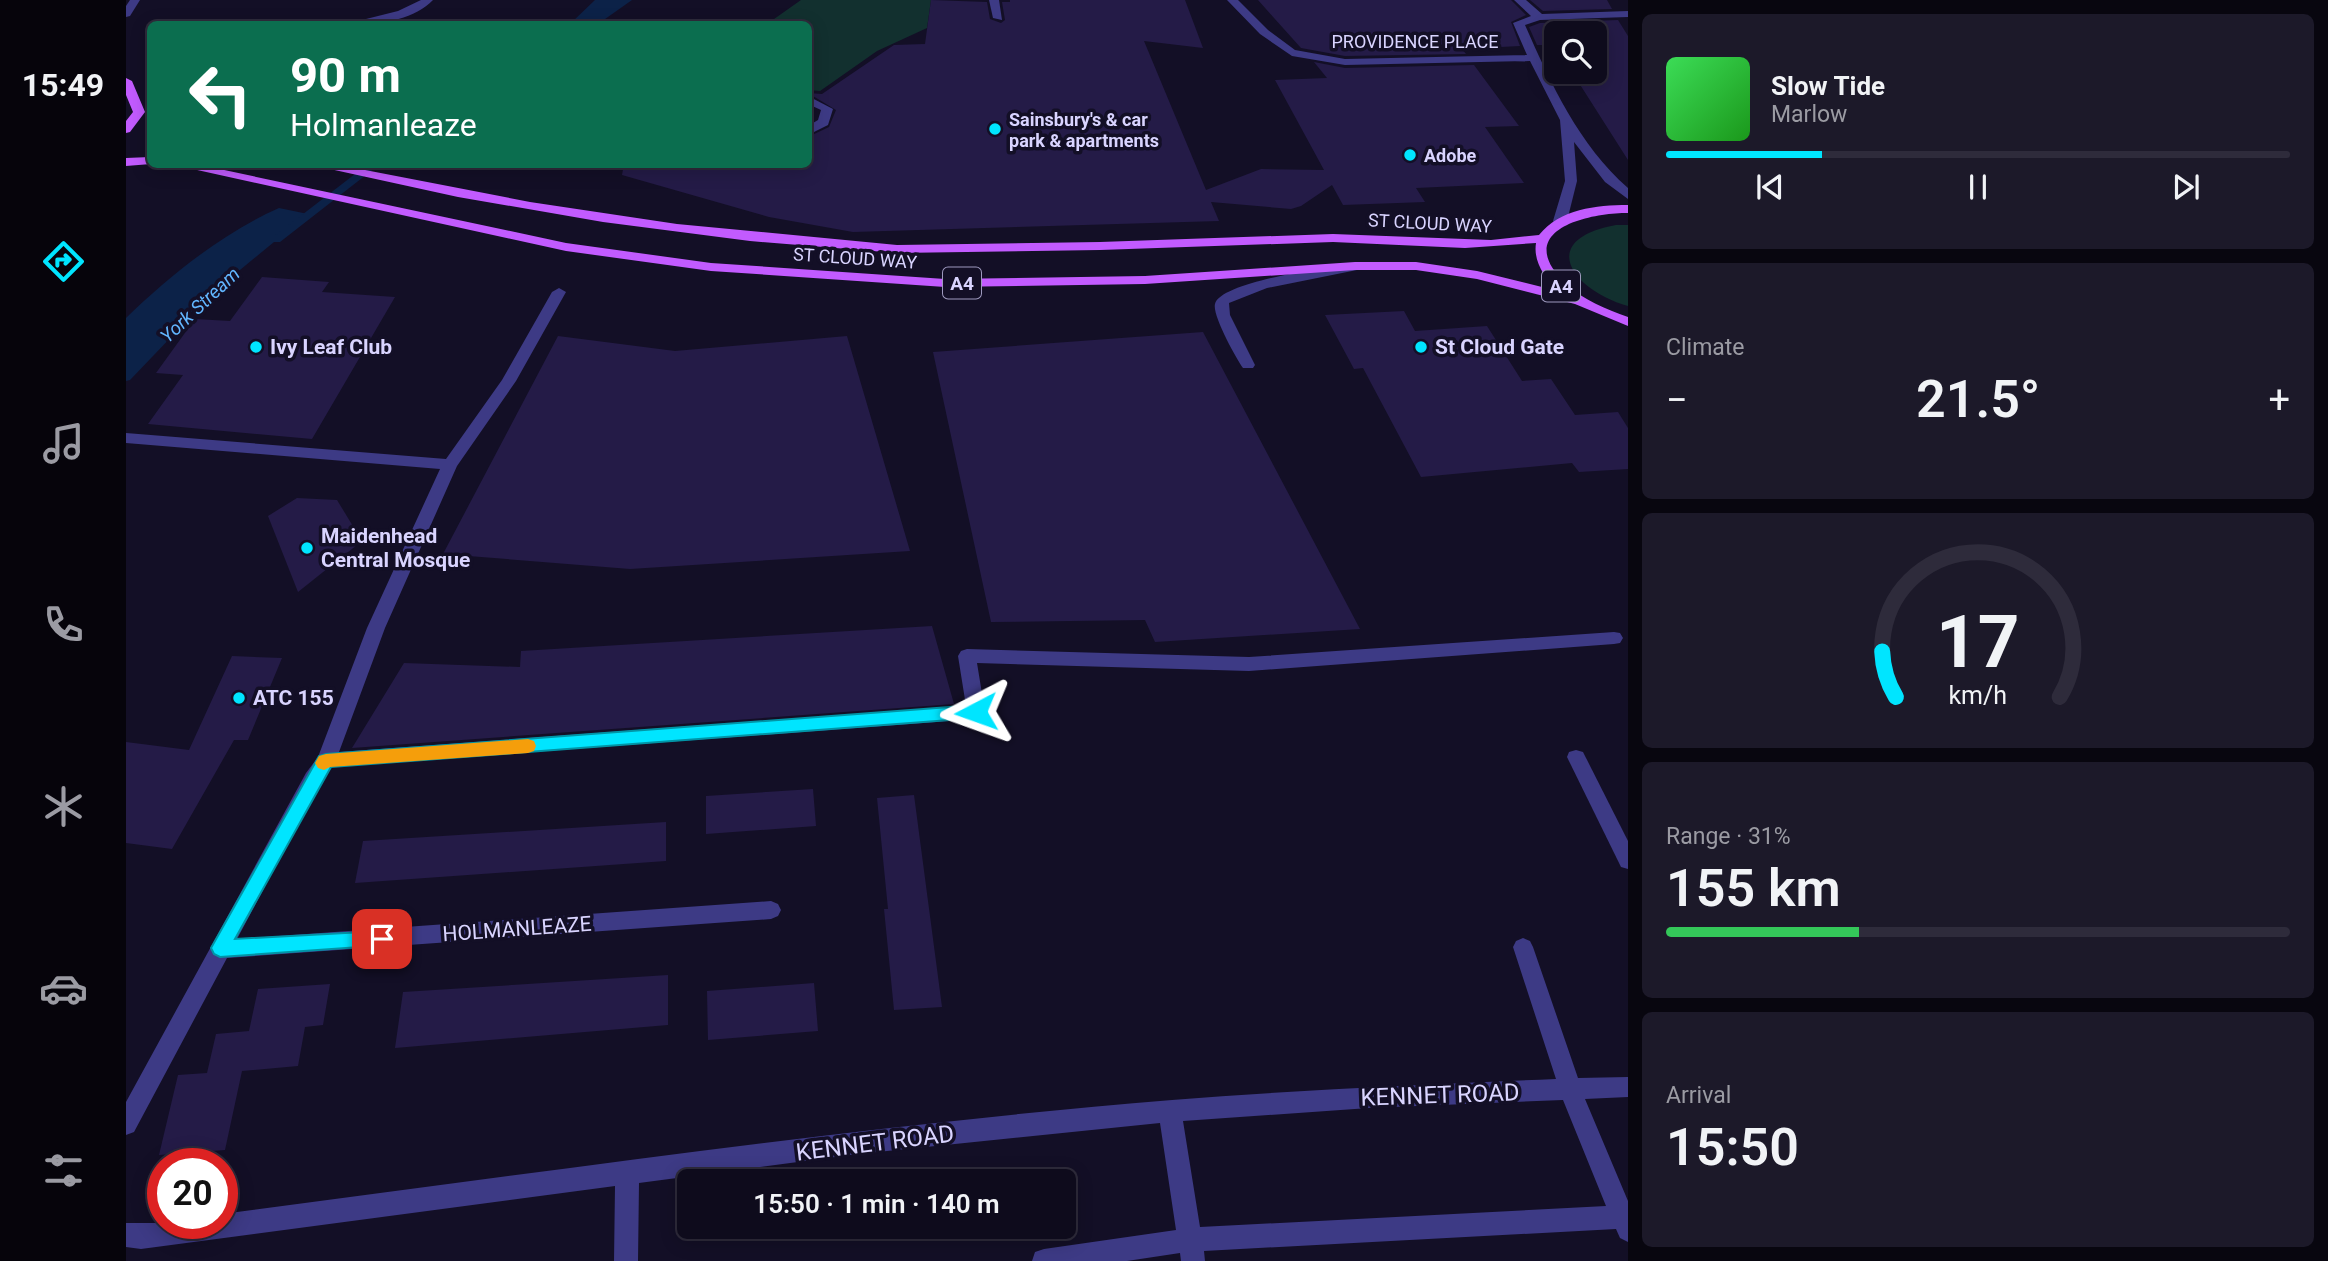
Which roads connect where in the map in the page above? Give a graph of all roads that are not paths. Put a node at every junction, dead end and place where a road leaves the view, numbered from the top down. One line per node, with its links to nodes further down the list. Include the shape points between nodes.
1 (135, 0): 6 (street)
2 (994, 0): 9 (street)
3 (1232, 0): 11 (street, PROVIDENCE PLACE, via 1292,53 1346,62)
4 (1519, 0): 8 (street)
5 (425, 3): 10 (street)
6 (126, 14)
7 (1628, 14): 8 (street)
8 (1539, 17): 11 (street, via 1519,23)
9 (998, 18)
10 (366, 21)
11 (1534, 58): 15 (street)
12 (126, 81): 14 (main road)
13 (812, 101): 17 (street, via 827,109 824,122)
14 (145, 115): 16 (main road)
15 (1566, 121): 22 (street, via 1612,183); 24 (street, via 1571,181)
16 (126, 129)
17 (812, 129)
18 (147, 161): 19 (main road)
19 (126, 162)
20 (195, 168): 26 (main road, ST CLOUD WAY / A4, via 566,247 711,267 946,283 1145,279)
21 (330, 168): 25 (main road, ST CLOUD WAY / A4, via 656,226 900,249 1339,238 1470,246 1512,245)
22 (1628, 195)
23 (1628, 209): 24 (main road, via 1584,212)
24 (1560, 221): 25 (main road)
25 (1544, 238): 28 (main road, A4, via 1541,253 1547,269)
26 (1355, 266): 28 (main road, ST CLOUD WAY / A4, via 1416,266 1477,275); 32 (street, via 1262,286 1223,300 1223,315)
27 (559, 292): 34 (street, via 509,381)
28 (1580, 301): 29 (main road, A4)
29 (1607, 315): 30 (main road, A4); 31 (main road)
30 (1628, 321)
31 (1628, 327)
32 (1248, 365)
33 (126, 438): 34 (street)
34 (450, 465): 37 (street, via 376,628)
35 (1614, 638): 37 (street, via 1249,664 967,656 976,712)
36 (1576, 757): 38 (street)
37 (326, 760): 41 (street)
38 (1628, 861)
39 (771, 911): 41 (street, HOLMANLEAZE)
40 (1523, 947): 43 (street)
41 (220, 948): 45 (street)
42 (1628, 1087): 43 (street, KENNET ROAD)
43 (1570, 1089): 44 (street, KENNET ROAD); 47 (street)
44 (1170, 1111): 46 (street, KENNET ROAD, via 858,1143); 49 (street)
45 (126, 1124)
46 (627, 1174): 48 (street, KENNET ROAD, via 141,1237); 50 (street)
47 (1625, 1224): 49 (street)
48 (126, 1235)
49 (1191, 1251): 51 (street)
50 (626, 1261)
51 (1044, 1261)

